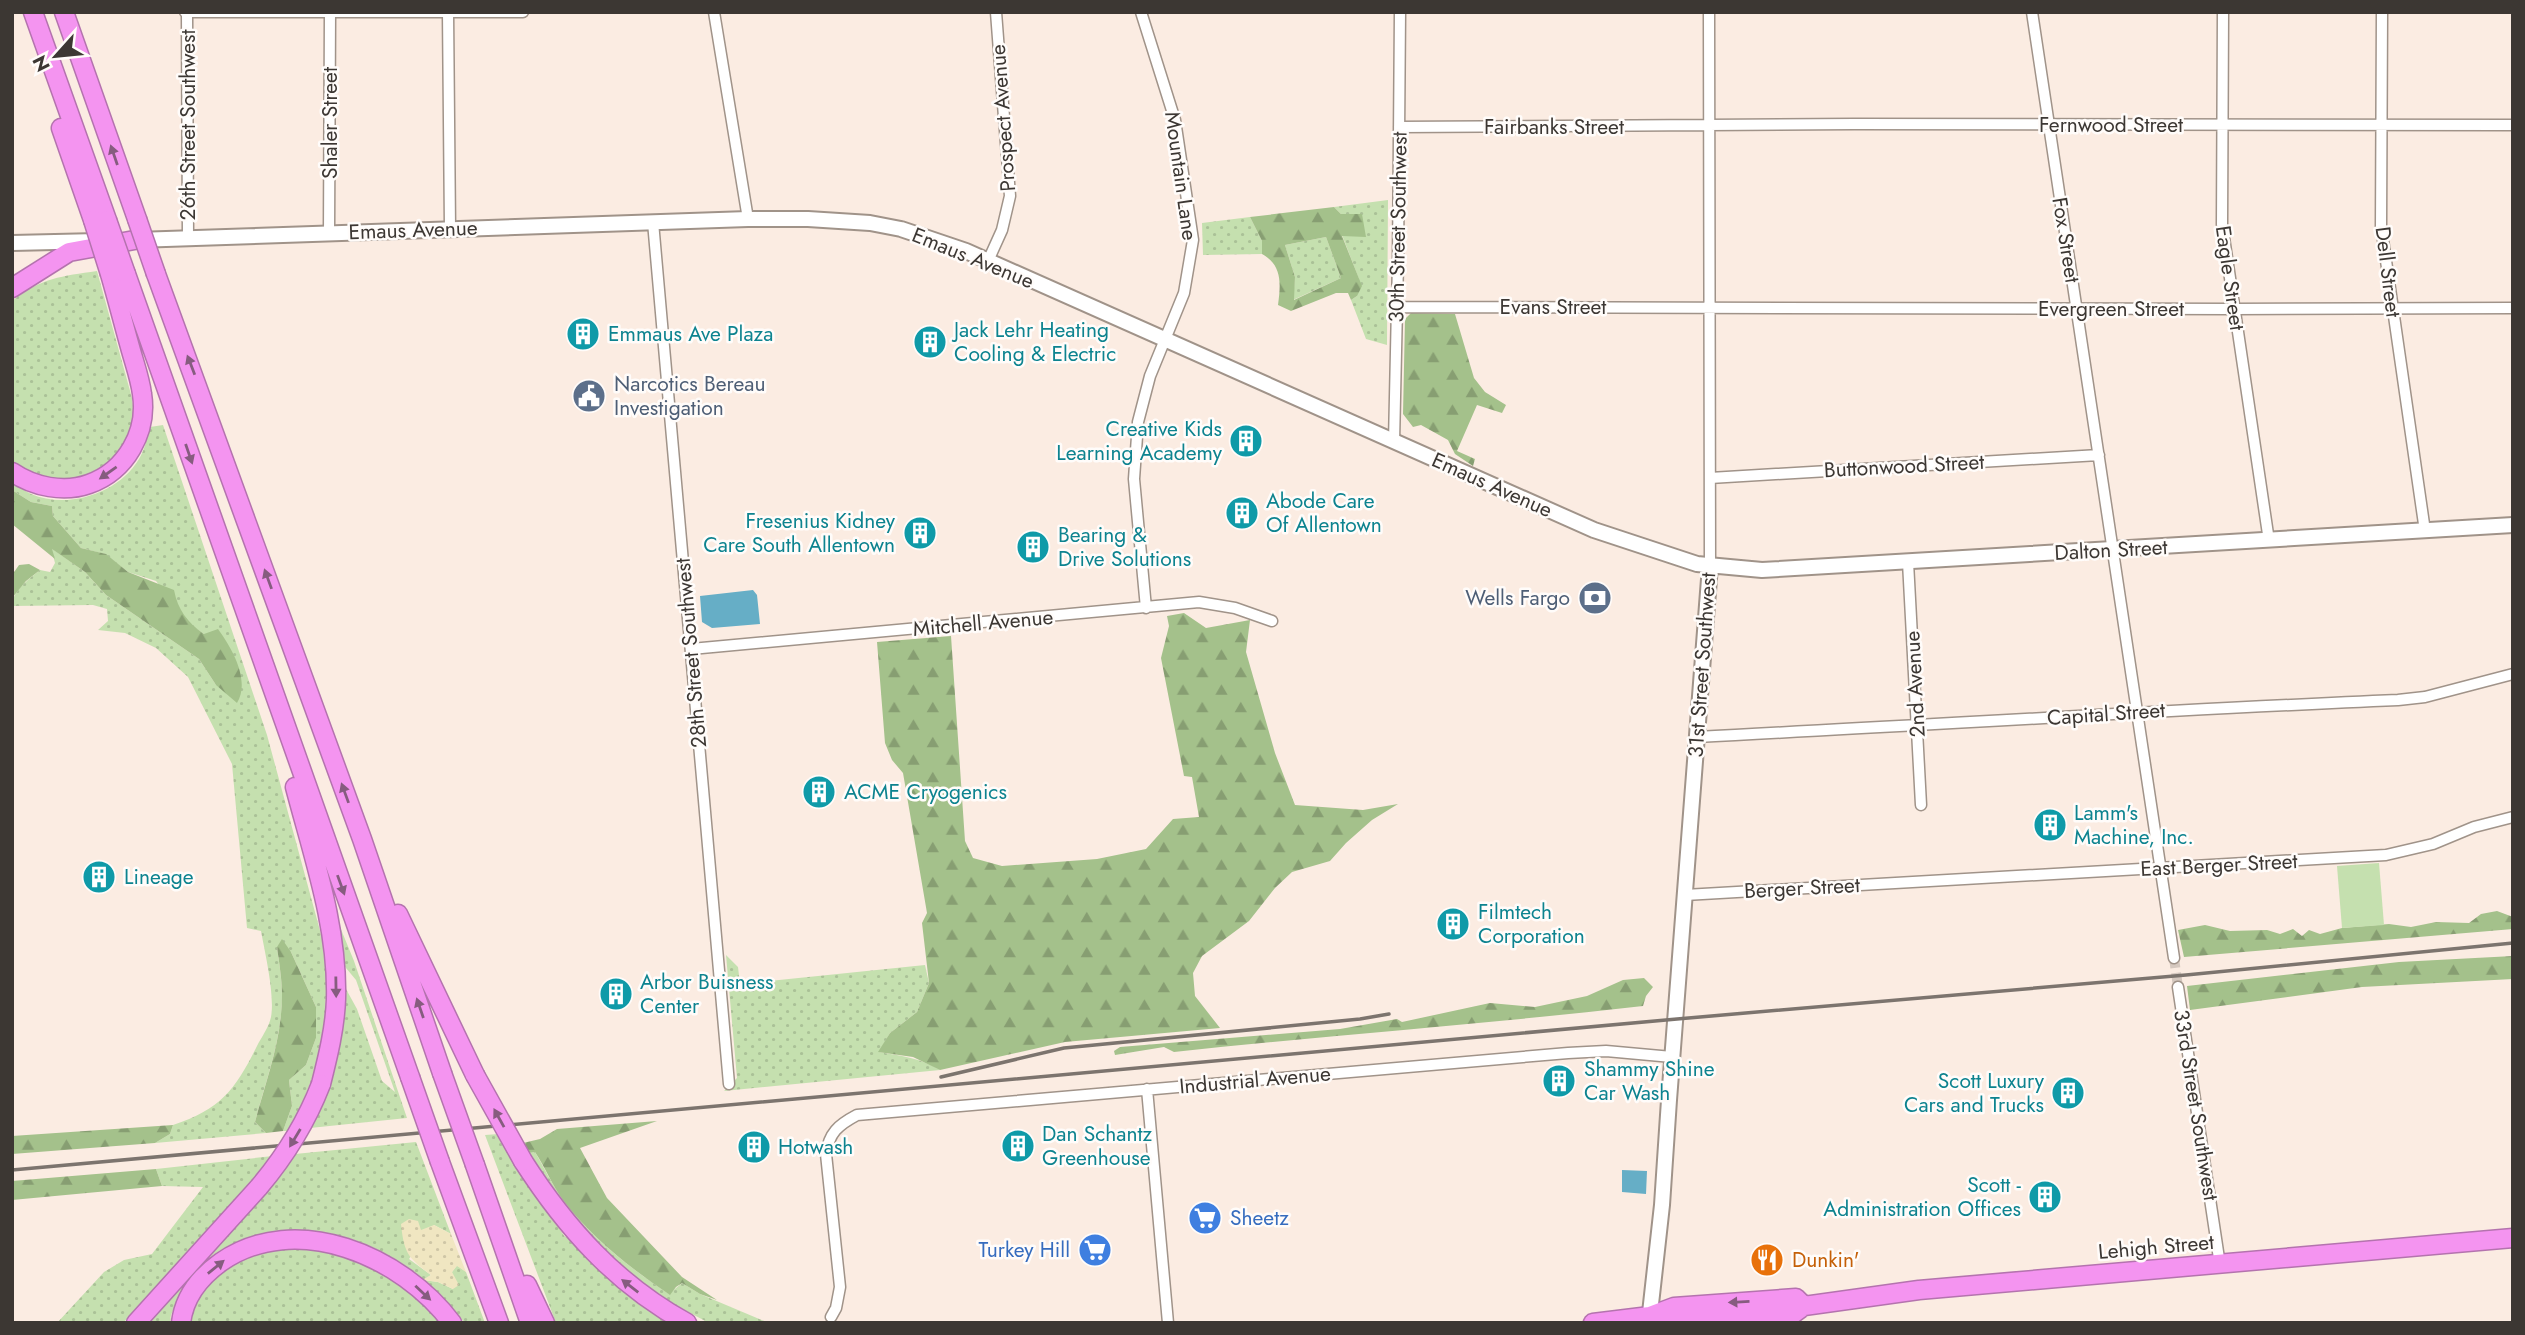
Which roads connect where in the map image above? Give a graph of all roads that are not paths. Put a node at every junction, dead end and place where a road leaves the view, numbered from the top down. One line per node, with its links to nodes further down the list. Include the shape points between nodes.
1 (22, 12): 23 (highway)
2 (33, 12): 23 (highway)
3 (64, 12): 60 (highway, one-way to 3, bridge)
4 (523, 12): 15 (street)
5 (715, 12): 22 (street)
6 (996, 12): 30 (street, Prospect Avenue, via 1010,196)
7 (1141, 12): 39 (street, Mountain Lane, via 1175,120 1192,223 1188,278)
8 (1400, 12): 20 (street, 30th Street Southwest)
9 (1709, 12): 21 (street, 31st Street Southwest)
10 (2032, 12): 17 (street, Fox Street)
11 (2224, 12): 16 (street, Eagle Street)
12 (2382, 12): 18 (street, Dell Street)
13 (186, 13): 14 (street); 27 (street, 26th Street Southwest)
14 (330, 13): 15 (street); 26 (street, Shaler Street)
15 (448, 13): 25 (street)
16 (2223, 124): 17 (street, Fernwood Street); 18 (street, Fernwood Street); 38 (street, Eagle Street, via 2222,224)
17 (2049, 125): 21 (street, Fernwood Street); 37 (street, Fox Street)
18 (2382, 125): 19 (street, Fernwood Street); 35 (street, Dell Street, via 2381,226)
19 (2513, 125)
20 (1399, 127): 21 (street, Fairbanks Street); 33 (street, 30th Street Southwest)
21 (1709, 127): 34 (street, 31st Street Southwest)
22 (748, 219): 24 (main road, Emaus Avenue); 30 (main road, Emaus Avenue, via 870,223 940,240)
23 (100, 220): 31 (highway, bridge)
24 (653, 222): 25 (main road, Emaus Avenue); 52 (street, 28th Street Southwest)
25 (450, 229): 26 (main road, Emaus Avenue)
26 (329, 233): 27 (main road, Emaus Avenue)
27 (188, 238): 28 (main road, Emaus Avenue)
28 (140, 239): 29 (main road, Emaus Avenue); 32 (highway, via 69,253)
29 (12, 243)
30 (988, 261): 39 (main road, Emaus Avenue)
31 (118, 274): 42 (highway, one-way to 42, via 142,392 143,418 134,444 115,469 78,487 48,487); 54 (highway, one-way to 54)
32 (12, 288)
33 (1397, 307): 34 (street, Evans Street); 40 (street, 30th Street Southwest)
34 (1710, 307): 37 (street, Evergreen Street); 43 (street, 31st Street Southwest)
35 (2393, 308): 36 (street, Evergreen Street); 38 (street, Evergreen Street); 45 (street, Dell Street)
36 (2513, 308)
37 (2077, 309): 38 (street, Evergreen Street); 41 (street, Fox Street)
38 (2234, 309): 46 (street, Eagle Street)
39 (1165, 341): 40 (main road, Emaus Avenue); 50 (street, Mountain Lane, via 1144,394 1134,450)
40 (1394, 442): 49 (main road, Emaus Avenue, via 1594,530)
41 (2099, 455): 43 (street, Buttonwood Street); 47 (street, Fox Street)
42 (12, 472)
43 (1710, 478): 49 (street, 31st Street Southwest)
44 (2513, 525): 45 (main road, Dalton Street)
45 (2425, 531): 46 (main road, Dalton Street)
46 (2269, 541): 47 (main road, Dalton Street)
47 (2113, 550): 48 (main road, Dalton Street); 55 (street)
48 (1909, 562): 49 (main road, Dalton Street, via 1762,570); 56 (street, 2nd Avenue)
49 (1710, 566): 57 (main road, 31st Street Southwest)
50 (1146, 608): 51 (street, Mitchell Avenue, via 1199,602); 52 (street, Mitchell Avenue)
51 (1272, 621)
52 (691, 649): 67 (street, 28th Street Southwest)
53 (2513, 674): 55 (street, Capital Street, via 2398,700)
54 (269, 682): 76 (highway, one-way to 76, bridge, via 333,944 334,1019 321,1084 286,1153); 79 (highway, one-way to 79, bridge)
55 (2137, 712): 56 (street, Capital Street); 61 (street)
56 (1917, 726): 57 (street, Capital Street); 58 (street, 2nd Avenue)
57 (1697, 737): 63 (main road, 31st Street Southwest)
58 (1921, 805)
59 (2513, 817): 61 (street, East Berger Street, via 2386,855)
60 (362, 839): 69 (highway, one-way to 60, bridge); 82 (highway, one-way to 60, bridge, via 642,1295 598,1258 523,1161 475,1075)
61 (2161, 867): 62 (street, East Berger Street); 64 (street)
62 (1918, 881): 63 (street, Berger Street)
63 (1685, 895): 66 (main road, 31st Street Southwest)
64 (2174, 958)
65 (2178, 988): 71 (street, 33rd Street Southwest)
66 (1672, 1057): 68 (street, Industrial Avenue, via 1608,1051 1568,1053); 74 (main road, 31st Street Southwest)
67 (729, 1084)
68 (1147, 1089): 73 (street, Industrial Avenue, via 886,1111 857,1115 840,1124 828,1139 826,1154 840,1287); 83 (street)
69 (476, 1169): 80 (highway); 81 (highway)
70 (2513, 1238): 71 (highway, Lehigh Street)
71 (2220, 1265): 72 (highway, Lehigh Street, via 1919,1290)
72 (1804, 1306): 74 (highway, Lehigh Street, one-way to 74, via 1796,1298 1674,1307); 75 (highway, Lehigh Street, via 1793,1314)
73 (831, 1317)
74 (1650, 1320): 75 (highway, Lehigh Street); 84 (highway, Lehigh Street)
75 (1728, 1320)
76 (136, 1323)
77 (180, 1323): 78 (highway, one-way to 78, via 191,1292 214,1267 263,1243 297,1240 345,1248 389,1266)
78 (452, 1323)
79 (499, 1323)
80 (530, 1323)
81 (545, 1323)
82 (687, 1323)
83 (1168, 1323)
84 (1593, 1323)

